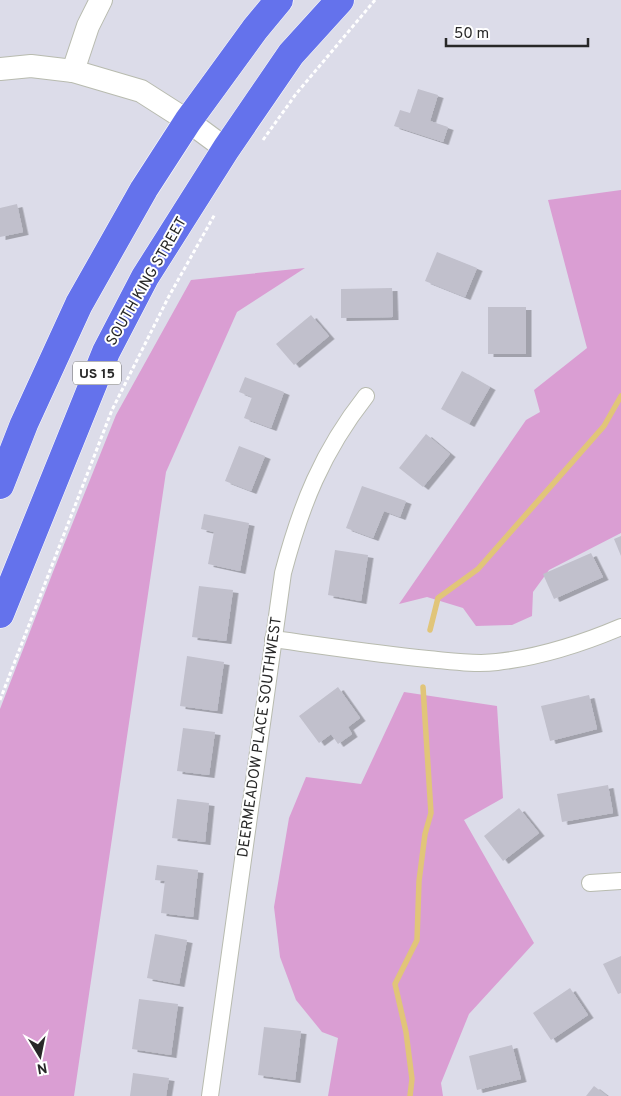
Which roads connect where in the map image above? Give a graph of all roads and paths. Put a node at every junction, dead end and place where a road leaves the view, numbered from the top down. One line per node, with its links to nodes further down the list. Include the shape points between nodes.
1 (101, 0): 6 (street, via 88,26)
2 (279, 0): 7 (highway, US 15)
3 (340, 0): 9 (highway, US 15, via 291,54)
4 (376, 0): 8 (path, via 296,94)
5 (0, 69): 6 (street, via 31,66)
6 (74, 71): 7 (street, via 141,91)
7 (188, 121): 9 (street); 12 (highway, US 15, via 144,189 79,304)
8 (257, 148)
9 (226, 149): 13 (highway, SOUTH KING STREET / US 15, via 145,277 106,352)
10 (215, 212): 16 (path, via 112,410)
11 (366, 396): 15 (street, DEERMEADOW PLACE SOUTHWEST, via 329,449 294,528)
12 (0, 485)
13 (0, 614)
14 (621, 627): 15 (street, via 586,642 538,655 494,662 385,655)
15 (273, 639): 19 (street, DEERMEADOW PLACE SOUTHWEST)
16 (0, 700)
17 (621, 882): 18 (street)
18 (590, 883)
19 (210, 1096)

